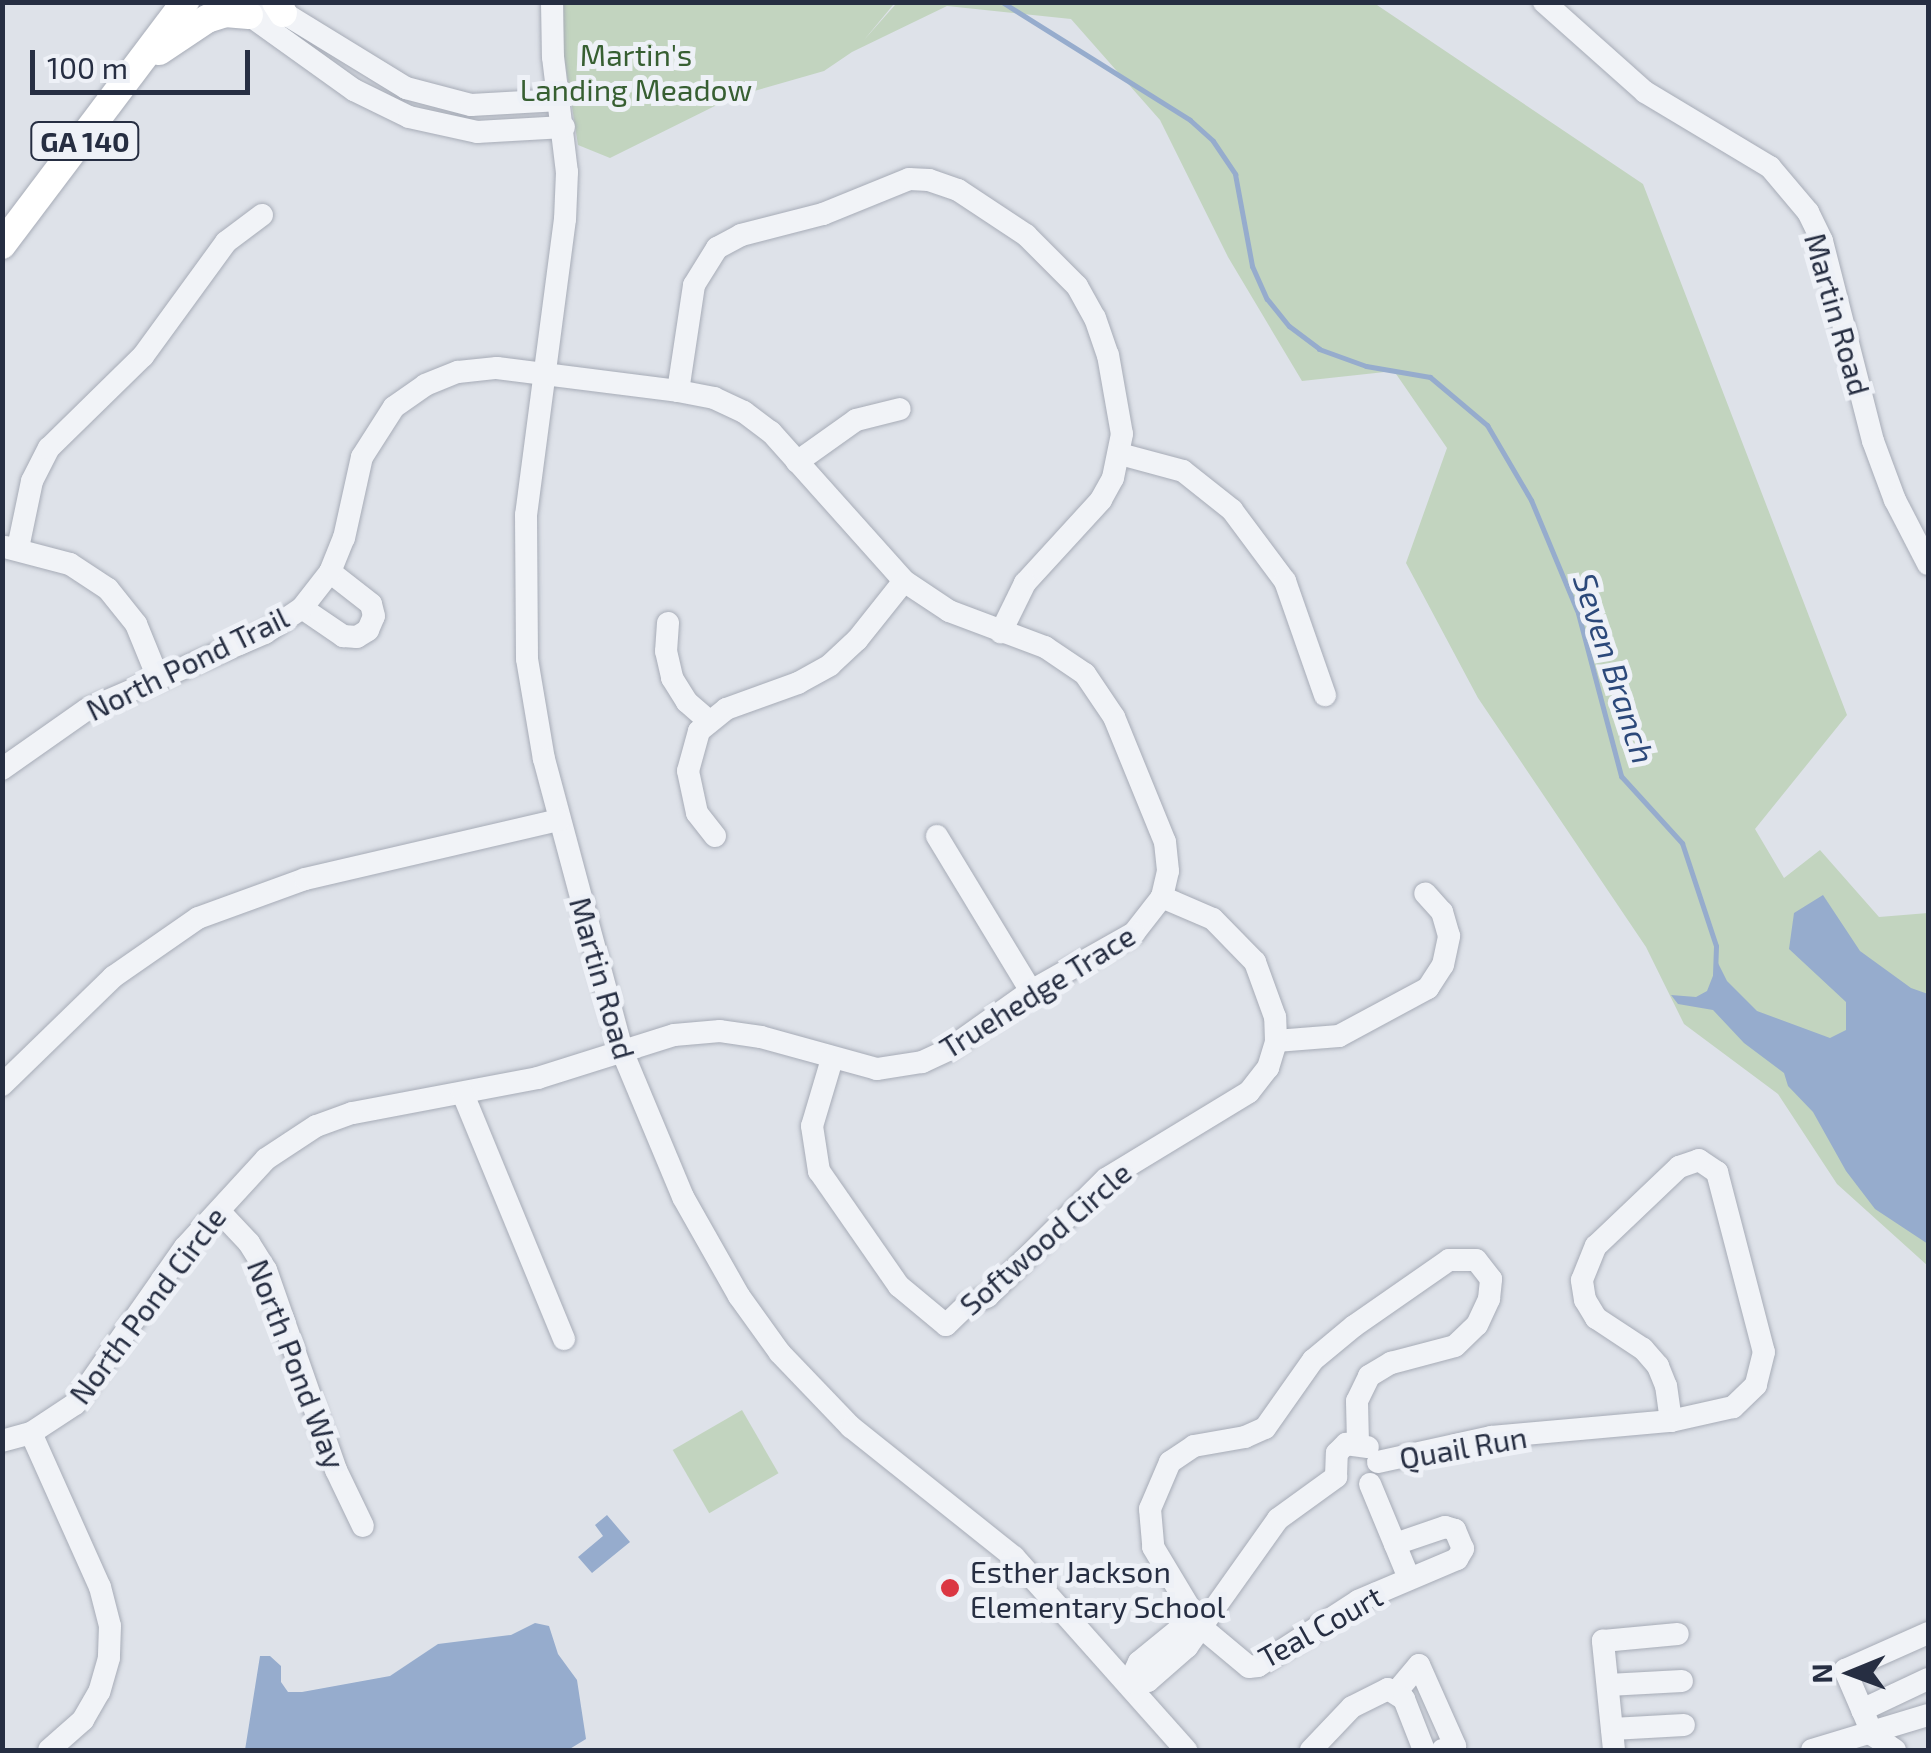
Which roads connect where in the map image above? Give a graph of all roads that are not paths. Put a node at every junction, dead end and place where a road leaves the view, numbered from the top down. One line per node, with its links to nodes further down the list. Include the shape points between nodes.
1 (185, 2): 5 (main road, GA 140)
2 (552, 2): 6 (street, Martin Road)
3 (1544, 2): 16 (street, Martin Road, via 1645,92 1770,167 1808,212 1822,240 1872,440)
4 (261, 7): 5 (main road, via 208,18); 6 (street, via 381,76 438,99 471,105); 7 (street, via 354,90 409,118 477,132)
5 (142, 64): 9 (main road, GA 140)
6 (560, 100): 7 (street, Martin Road)
7 (564, 127): 10 (street, Martin Road, via 565,219)
8 (262, 215): 15 (street, via 226,242 143,356 48,448)
9 (2, 245)
10 (545, 373): 11 (street, Truehedge Trace); 17 (street, North Pond Trail, via 458,372 394,407 362,458); 26 (street, Martin Road, via 526,515 524,608 534,711)
11 (678, 391): 13 (street, via 694,284 717,248 823,214 890,183 929,180 958,190 1026,235 1077,286 1108,355 1122,414); 14 (street, Truehedge Trace, via 744,412)
12 (900, 409): 14 (street, via 856,420)
13 (1120, 454): 21 (street, via 1101,500 1025,583); 23 (street, via 1183,471 1232,510 1285,581)
14 (797, 462): 18 (street, Truehedge Trace)
15 (10, 548): 22 (street, via 70,564 108,589 136,624)
16 (1928, 564)
17 (330, 572): 19 (street, North Pond Trail); 19 (street, via 372,604 368,630 344,636)
18 (904, 581): 21 (street, Truehedge Trace, via 949,611); 24 (street, via 830,665)
19 (302, 608): 22 (street, North Pond Trail, via 265,633)
20 (668, 623): 24 (street, via 672,678)
21 (1001, 632): 30 (street, Truehedge Trace, via 1064,658 1104,698 1165,842)
22 (158, 678): 25 (street, North Pond Trail, via 71,719)
23 (1326, 695)
24 (708, 720): 27 (street, via 692,744 688,771 697,813)
25 (2, 769)
26 (559, 820): 33 (street, Martin Road); 35 (street, via 305,879 198,918 114,976)
27 (715, 836)
28 (937, 836): 31 (street)
29 (1425, 892): 32 (street, via 1442,912 1448,936 1443,964 1428,988 1339,1036)
30 (1162, 897): 31 (street, Truehedge Trace, via 1134,934); 32 (street, via 1213,919 1243,945 1263,980)
31 (1031, 992): 34 (street, Truehedge Trace, via 922,1062 878,1069)
32 (1276, 1041): 34 (street, Softwood Circle, via 1268,1068 1249,1092 1106,1179 988,1296 946,1325 899,1286 819,1171 812,1126)
33 (622, 1051): 34 (street, Truehedge Trace, via 674,1035 720,1031); 36 (street, North Pond Circle); 53 (street, Martin Road, via 683,1197 780,1353 850,1426 1014,1557)
34 (832, 1058)
35 (2, 1085)
36 (463, 1094): 37 (street, North Pond Circle, via 352,1113 316,1126 266,1160); 38 (street)
37 (218, 1211): 40 (street, North Pond Circle, via 152,1290 86,1393); 45 (street, North Pond Way, via 266,1270 336,1470)
38 (564, 1339)
39 (1671, 1422): 39 (street, Quail Run, via 1658,1366 1596,1318 1582,1280 1596,1246 1679,1167 1699,1160 1717,1172 1764,1352 1756,1385 1733,1407); 43 (street, Quail Run, via 1491,1437)
40 (32, 1433): 41 (street, North Pond Circle); 62 (street, via 100,1587 110,1626 100,1692 83,1720)
41 (2, 1441)
42 (1358, 1442): 43 (street, via 1372,1449); 44 (street, via 1337,1453); 48 (street, via 1357,1401 1370,1376 1391,1362 1456,1346 1478,1325 1491,1279 1476,1260 1449,1260 1354,1326 1314,1360 1265,1428 1194,1446 1170,1462 1157,1485 1148,1528)
43 (1374, 1473): 44 (street, Quail Run, via 1351,1488); 46 (street, Teal Court)
44 (1336, 1477): 48 (street, via 1278,1519)
45 (363, 1526)
46 (1395, 1544): 47 (street, Teal Court); 47 (street, via 1445,1527 1462,1538 1457,1558)
47 (1409, 1578): 48 (street, Teal Court, via 1358,1601 1258,1666 1241,1663)
48 (1201, 1627): 53 (street, via 1148,1681)
49 (1928, 1633): 56 (street, via 1844,1670)
50 (1678, 1634): 54 (street, via 1603,1641)
51 (1928, 1679): 56 (street)
52 (1682, 1681): 54 (street)
53 (1130, 1683): 63 (street, Martin Road)
54 (1608, 1685): 60 (street)
55 (1397, 1691): 61 (street, via 1382,1690 1352,1708); 64 (street); 65 (street, via 1419,1664 1455,1746)
56 (1862, 1710): 59 (street)
57 (1928, 1714): 59 (street)
58 (1684, 1725): 60 (street)
59 (1873, 1735): 66 (street); 67 (street)
60 (1613, 1740)
61 (1319, 1747)
62 (49, 1750)
63 (1186, 1750)
64 (1424, 1750)
65 (1443, 1750)
66 (1812, 1750)
67 (1896, 1750)

